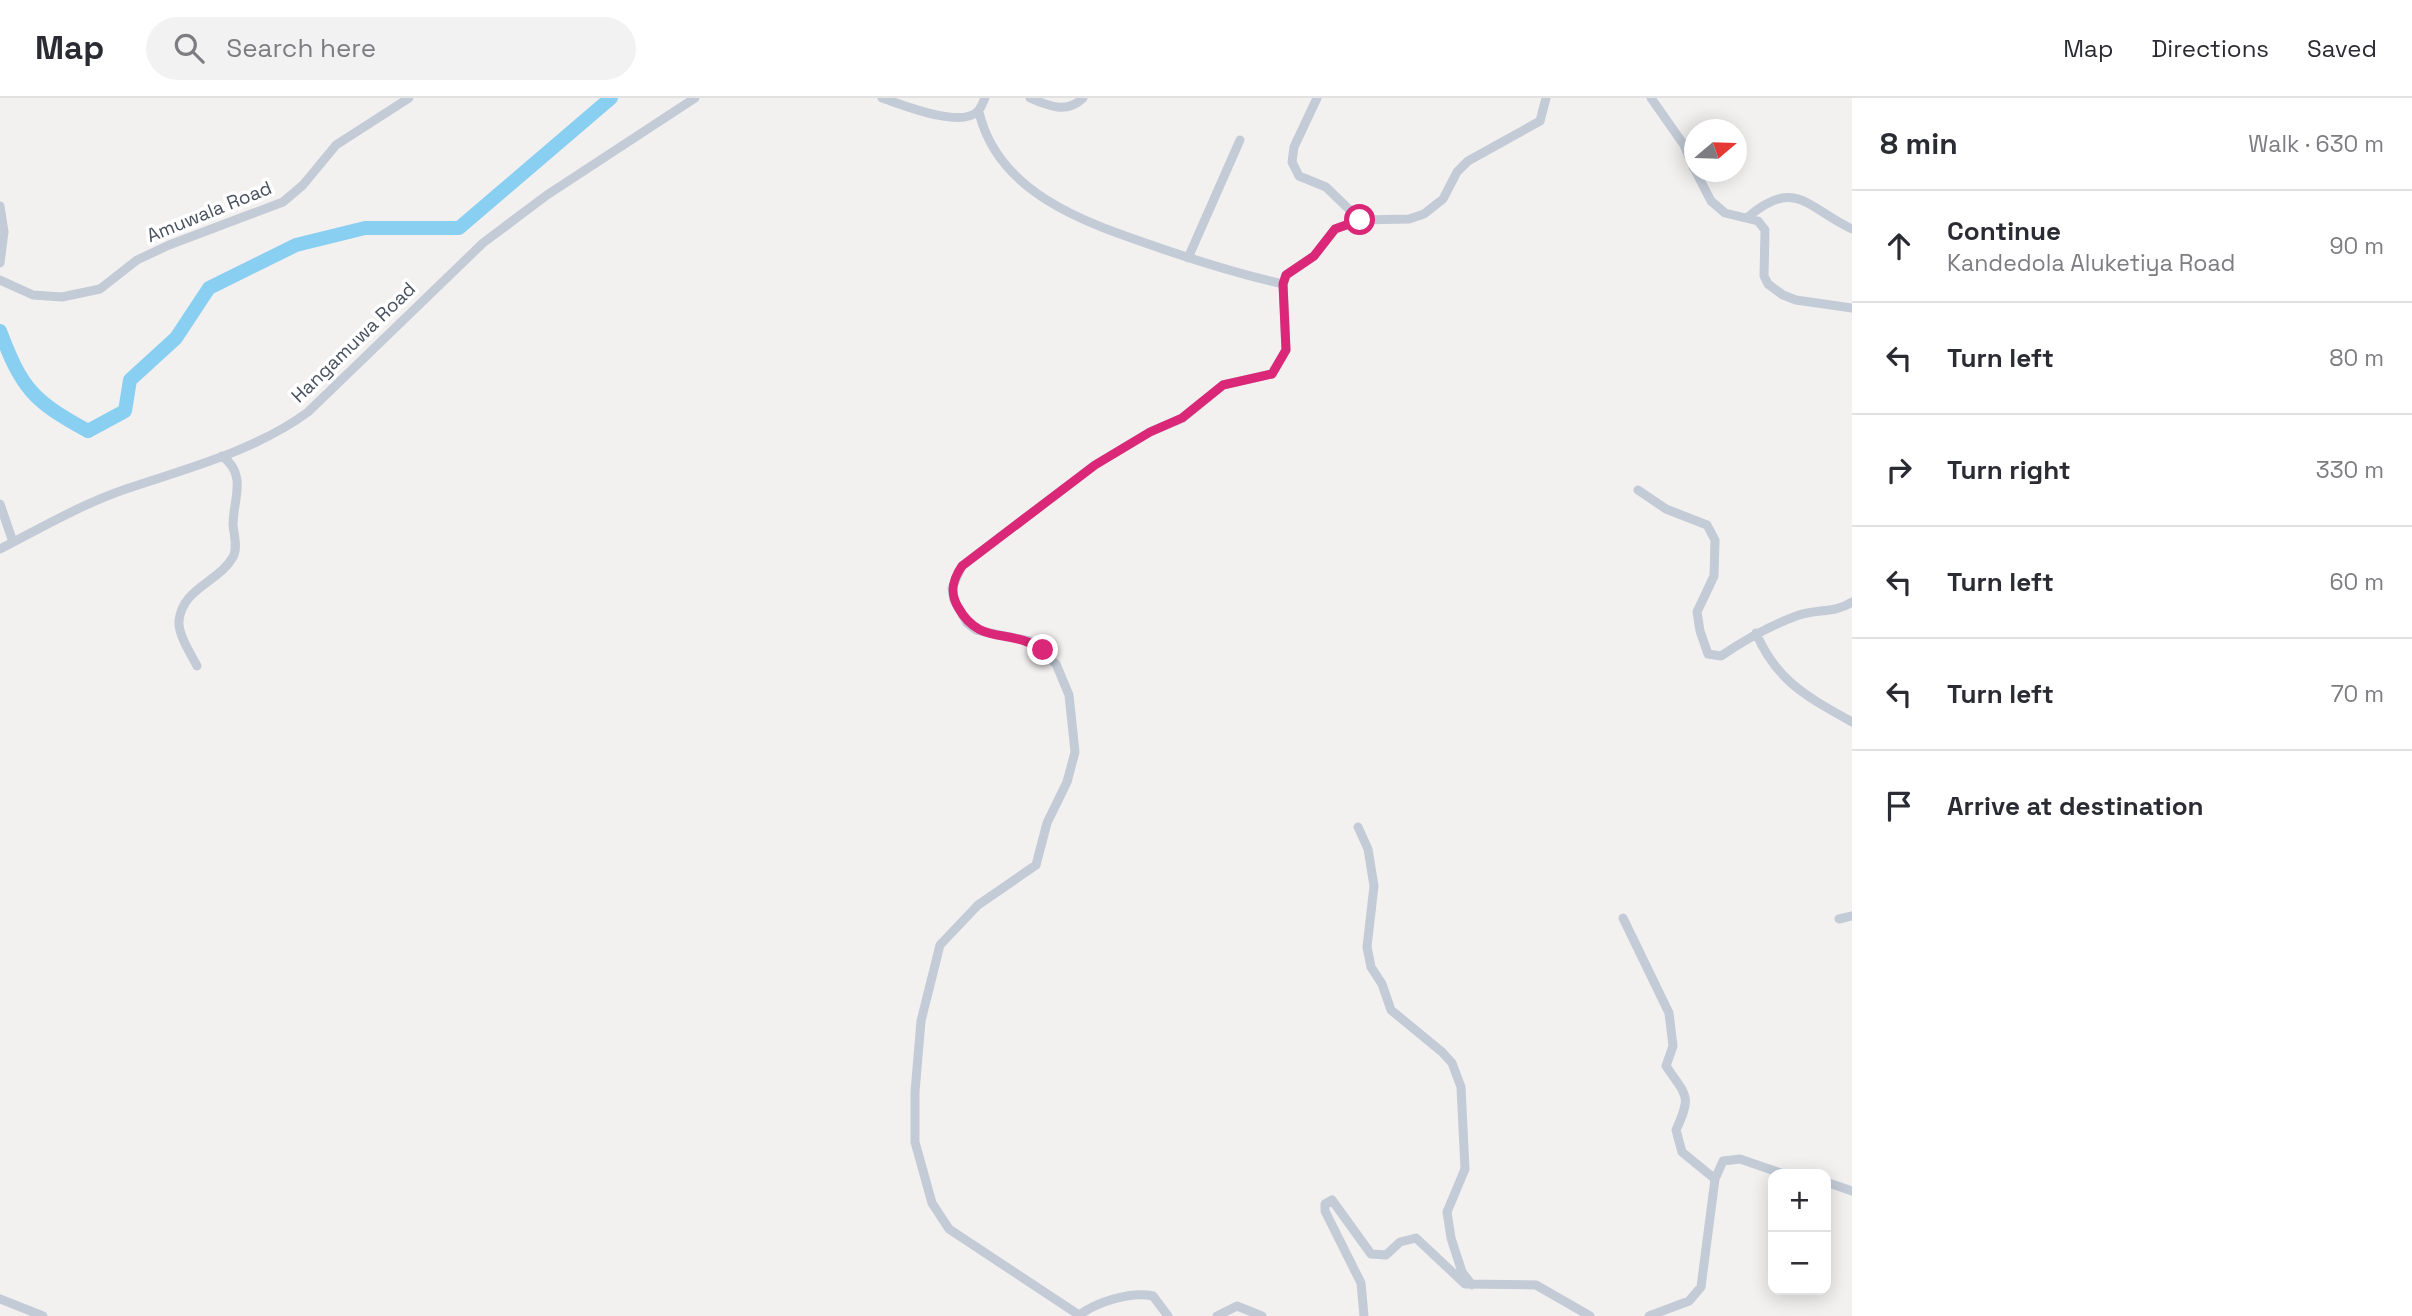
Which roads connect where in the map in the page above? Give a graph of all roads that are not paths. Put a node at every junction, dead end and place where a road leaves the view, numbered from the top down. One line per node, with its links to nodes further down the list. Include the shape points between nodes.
1 (410, 98): 20 (street, Amuwala Road, via 336,145 284,202 137,260 100,289 62,297 33,295)
2 (695, 98): 23 (street, Hangamuwa Road, via 483,243 308,412 283,430)
3 (882, 98): 10 (street, via 936,115 965,119)
4 (985, 98): 10 (street)
5 (1030, 98): 6 (street, via 1062,108)
6 (1083, 98)
7 (1317, 98): 16 (street, via 1294,147 1292,162 1299,176 1326,187)
8 (1546, 98): 16 (street, via 1540,121 1468,161 1435,208 1409,219)
9 (1651, 98): 12 (street)
10 (979, 112): 18 (street, via 1009,170 1053,206 1091,225)
11 (1240, 141): 18 (street)
12 (1684, 145)
13 (1702, 182): 15 (street, via 1725,213)
14 (0, 206): 19 (street, via 4,232)
15 (1747, 218): 17 (street, via 1782,196 1808,202); 22 (street, via 1758,221 1765,230 1764,276 1768,284 1796,300)
16 (1360, 220): 21 (street, via 1335,229 1314,256 1286,275)
17 (1852, 229)
18 (1188, 258): 21 (street)
19 (0, 263)
20 (0, 280)
21 (1283, 284): 42 (street, via 1286,350 1272,374 1223,385 1182,418 1095,465 962,566 952,588 967,623 976,630 1030,641 1056,664 1069,695 1075,752 1036,865 978,905 940,945 921,1021 915,1142 932,1203 949,1229)
22 (1852, 308)
23 (222, 456): 26 (street, Hangamuwa Road, via 83,506); 30 (street, via 230,461 239,482 233,522 236,550 222,572 198,586 181,612 178,624)
24 (1639, 489): 29 (street, via 1666,509 1707,525 1715,540 1714,576 1697,612 1708,654 1721,656)
25 (0, 503): 26 (street)
26 (13, 542): 27 (street, Hangamuwa Road)
27 (0, 549)
28 (1852, 602): 29 (street, via 1843,608 1802,614)
29 (1756, 633): 31 (street, via 1776,669 1798,692)
30 (197, 666)
31 (1852, 722)
32 (1358, 827): 40 (street, via 1368,849 1374,886 1367,947 1371,967 1391,1010 1443,1052 1461,1087 1465,1169 1447,1212 1462,1272)
33 (1852, 916): 35 (street)
34 (1623, 918): 37 (street, via 1669,1013 1673,1046 1666,1066 1688,1105 1676,1130 1682,1152)
35 (1839, 919)
36 (1769, 1169): 37 (street, via 1740,1159 1723,1161)
37 (1715, 1179): 43 (street, via 1701,1287 1689,1301)
38 (1831, 1184): 39 (street)
39 (1852, 1191)
40 (1472, 1285): 48 (street, via 1458,1279 1416,1238 1400,1242 1386,1255 1371,1254 1332,1200 1325,1204 1325,1211 1361,1283); 49 (street, via 1536,1285)
41 (0, 1300): 44 (street)
42 (1079, 1315): 45 (street, via 1097,1304 1144,1294 1153,1296)
43 (1652, 1315)
44 (43, 1316)
45 (1168, 1316)
46 (1217, 1316): 47 (street, via 1237,1306)
47 (1262, 1316)
48 (1364, 1316)
49 (1590, 1316)

